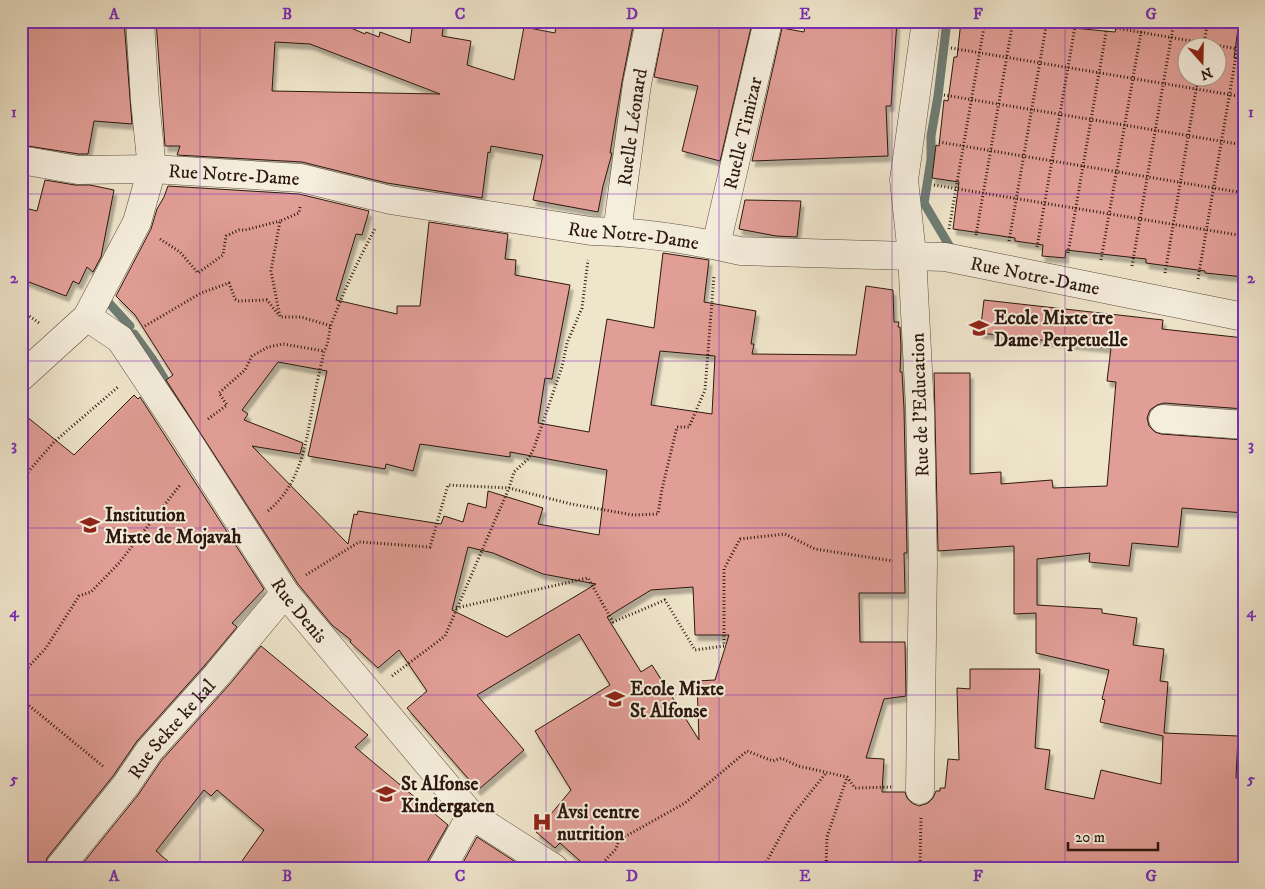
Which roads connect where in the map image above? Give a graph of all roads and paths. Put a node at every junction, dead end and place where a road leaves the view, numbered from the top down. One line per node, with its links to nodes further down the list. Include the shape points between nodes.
1 (140, 21): 50 (street)
2 (650, 21): 70 (street, Ruelle Léonard)
3 (768, 21): 72 (street, Ruelle Timizar)
4 (985, 21): 22 (path)
5 (1013, 21): 23 (path)
6 (1047, 21): 24 (path)
7 (1076, 21): 13 (path); 25 (path)
8 (1108, 21): 13 (path)
9 (1142, 21): 15 (path)
10 (1174, 21): 16 (path)
11 (1208, 21): 17 (path)
12 (1242, 21): 20 (path)
13 (1107, 27): 15 (path); 26 (path)
14 (925, 32): 22 (path); 29 (street, Rue de l'Education)
15 (1140, 33): 16 (path); 27 (path)
16 (1171, 38): 18 (path); 28 (path)
17 (1205, 38)
18 (1178, 39)
19 (1228, 48): 20 (path)
20 (1238, 49): 21 (path); 31 (path)
21 (1244, 50)
22 (980, 54): 23 (path); 33 (path)
23 (1007, 57): 24 (path); 34 (path)
24 (1040, 63): 25 (path); 35 (path)
25 (1068, 68): 26 (path); 36 (path)
26 (1099, 73): 27 (path); 37 (path)
27 (1133, 79): 28 (path); 38 (path)
28 (1163, 84): 30 (path); 39 (path)
29 (917, 90): 33 (path); 40 (street, Rue de l'Education)
30 (1196, 90): 31 (path); 41 (path)
31 (1230, 95): 32 (path); 42 (path)
32 (1244, 97)
33 (972, 100): 34 (path); 44 (path)
34 (999, 104): 35 (path); 45 (path)
35 (1032, 109): 36 (path); 46 (path)
36 (1060, 114): 37 (path); 48 (path)
37 (1091, 120): 38 (path); 49 (path)
38 (1125, 126): 39 (path); 51 (path)
39 (1155, 130): 41 (path); 52 (path)
40 (910, 136): 44 (path); 54 (street, Rue de l'Education)
41 (1188, 136): 42 (path); 55 (path)
42 (1222, 142): 43 (path); 57 (path)
43 (1244, 145)
44 (964, 146): 45 (path); 56 (path)
45 (991, 150): 46 (path); 58 (path)
46 (1024, 156): 48 (path); 60 (path)
47 (21, 160): 50 (street, Rue Notre-Dame, via 78,170)
48 (1052, 160): 49 (path); 62 (path)
49 (1083, 166): 51 (path); 63 (path)
50 (152, 170): 53 (street, Rue Notre-Dame); 67 (street)
51 (1117, 172): 52 (path); 64 (path)
52 (1147, 176): 55 (path); 65 (path)
53 (302, 178): 61 (street, Rue Notre-Dame); 66 (path, via 299,213)
54 (904, 180): 56 (path); 73 (street, Rue de l'Education)
55 (1180, 182): 57 (path); 68 (path)
56 (957, 188): 58 (path); 74 (path)
57 (1214, 188): 59 (path); 69 (path)
58 (983, 192): 60 (path); 75 (path)
59 (1244, 192)
60 (1016, 198): 62 (path); 76 (path)
61 (390, 200): 70 (street, Rue Notre-Dame); 86 (path)
62 (1045, 203): 63 (path); 77 (path)
63 (1076, 208): 64 (path); 78 (path)
64 (1109, 214): 65 (path); 79 (path)
65 (1140, 219): 68 (path); 80 (path)
66 (280, 221): 67 (path, via 226,236 223,255 198,274 180,252); 83 (path, via 271,271)
67 (137, 222): 85 (street)
68 (1173, 224): 69 (path); 81 (path)
69 (1206, 230): 71 (path); 82 (path)
70 (604, 232): 72 (street, Rue Notre-Dame); 96 (path, via 582,308 567,343 534,448 529,458 514,472)
71 (1244, 236)
72 (716, 245): 73 (street, Rue Notre-Dame, via 740,251); 96 (path, via 705,390 688,427 677,427 658,514 633,515)
73 (912, 255): 74 (street, Rue Notre-Dame); 98 (street, Rue de l'Education, via 920,408)
74 (945, 257): 75 (street, Rue Notre-Dame)
75 (971, 262): 76 (street, Rue Notre-Dame)
76 (1004, 269): 77 (street, Rue Notre-Dame)
77 (1032, 275): 78 (street, Rue Notre-Dame)
78 (1064, 281): 79 (street, Rue Notre-Dame)
79 (1097, 287): 80 (street, Rue Notre-Dame)
80 (1127, 294): 81 (street, Rue Notre-Dame)
81 (1160, 300): 82 (street, Rue Notre-Dame)
82 (1193, 307): 84 (street, Rue Notre-Dame)
83 (280, 317): 86 (path, via 302,317); 87 (path, via 267,300 238,301 229,283 201,293)
84 (1244, 317)
85 (87, 318): 87 (street, Rue Denis); 90 (street)
86 (331, 326): 88 (path)
87 (120, 339): 89 (street, Rue Denis)
88 (324, 351): 93 (path, via 283,344 268,347 252,356 244,370 219,393 227,405); 97 (path, via 300,466 275,505)
89 (139, 368): 93 (street, Rue Denis); 95 (path, via 54,442)
90 (21, 377)
91 (1162, 418): 92 (street)
92 (1244, 425)
93 (184, 435): 94 (street, Rue Denis)
94 (203, 464): 97 (street, Rue Denis); 101 (path, via 184,480 113,569 91,592 79,596 46,648)
95 (21, 480)
96 (509, 488): 99 (path, via 448,486 430,547 359,542 296,582); 100 (path)
97 (244, 530): 99 (street, Rue Denis)
98 (923, 562): 100 (path, via 901,563 815,548 785,534 740,539 724,568 724,646 696,650 665,600 613,622 588,578); 107 (street, Rue de l'Education)
99 (285, 593): 102 (street, Rue Denis); 106 (street, Rue Sekte ke kal, via 149,751)
100 (456, 608): 102 (path, via 445,636)
101 (21, 676)
102 (370, 694): 108 (street, Rue Denis)
103 (21, 698): 106 (path)
104 (826, 772): 105 (path); 112 (path, via 798,766 781,758 773,762 746,750 685,802 619,840 616,850); 113 (path, via 791,818)
105 (848, 777): 107 (path, via 855,788 908,787); 114 (path, via 827,837)
106 (126, 785): 109 (street, Rue Sekte ke kal)
107 (920, 790): 115 (path)
108 (471, 816): 110 (street); 111 (street, Rue Denis)
109 (59, 868)
110 (442, 868)
111 (554, 868)
112 (598, 868)
113 (763, 868)
114 (826, 868)
115 (920, 868)

